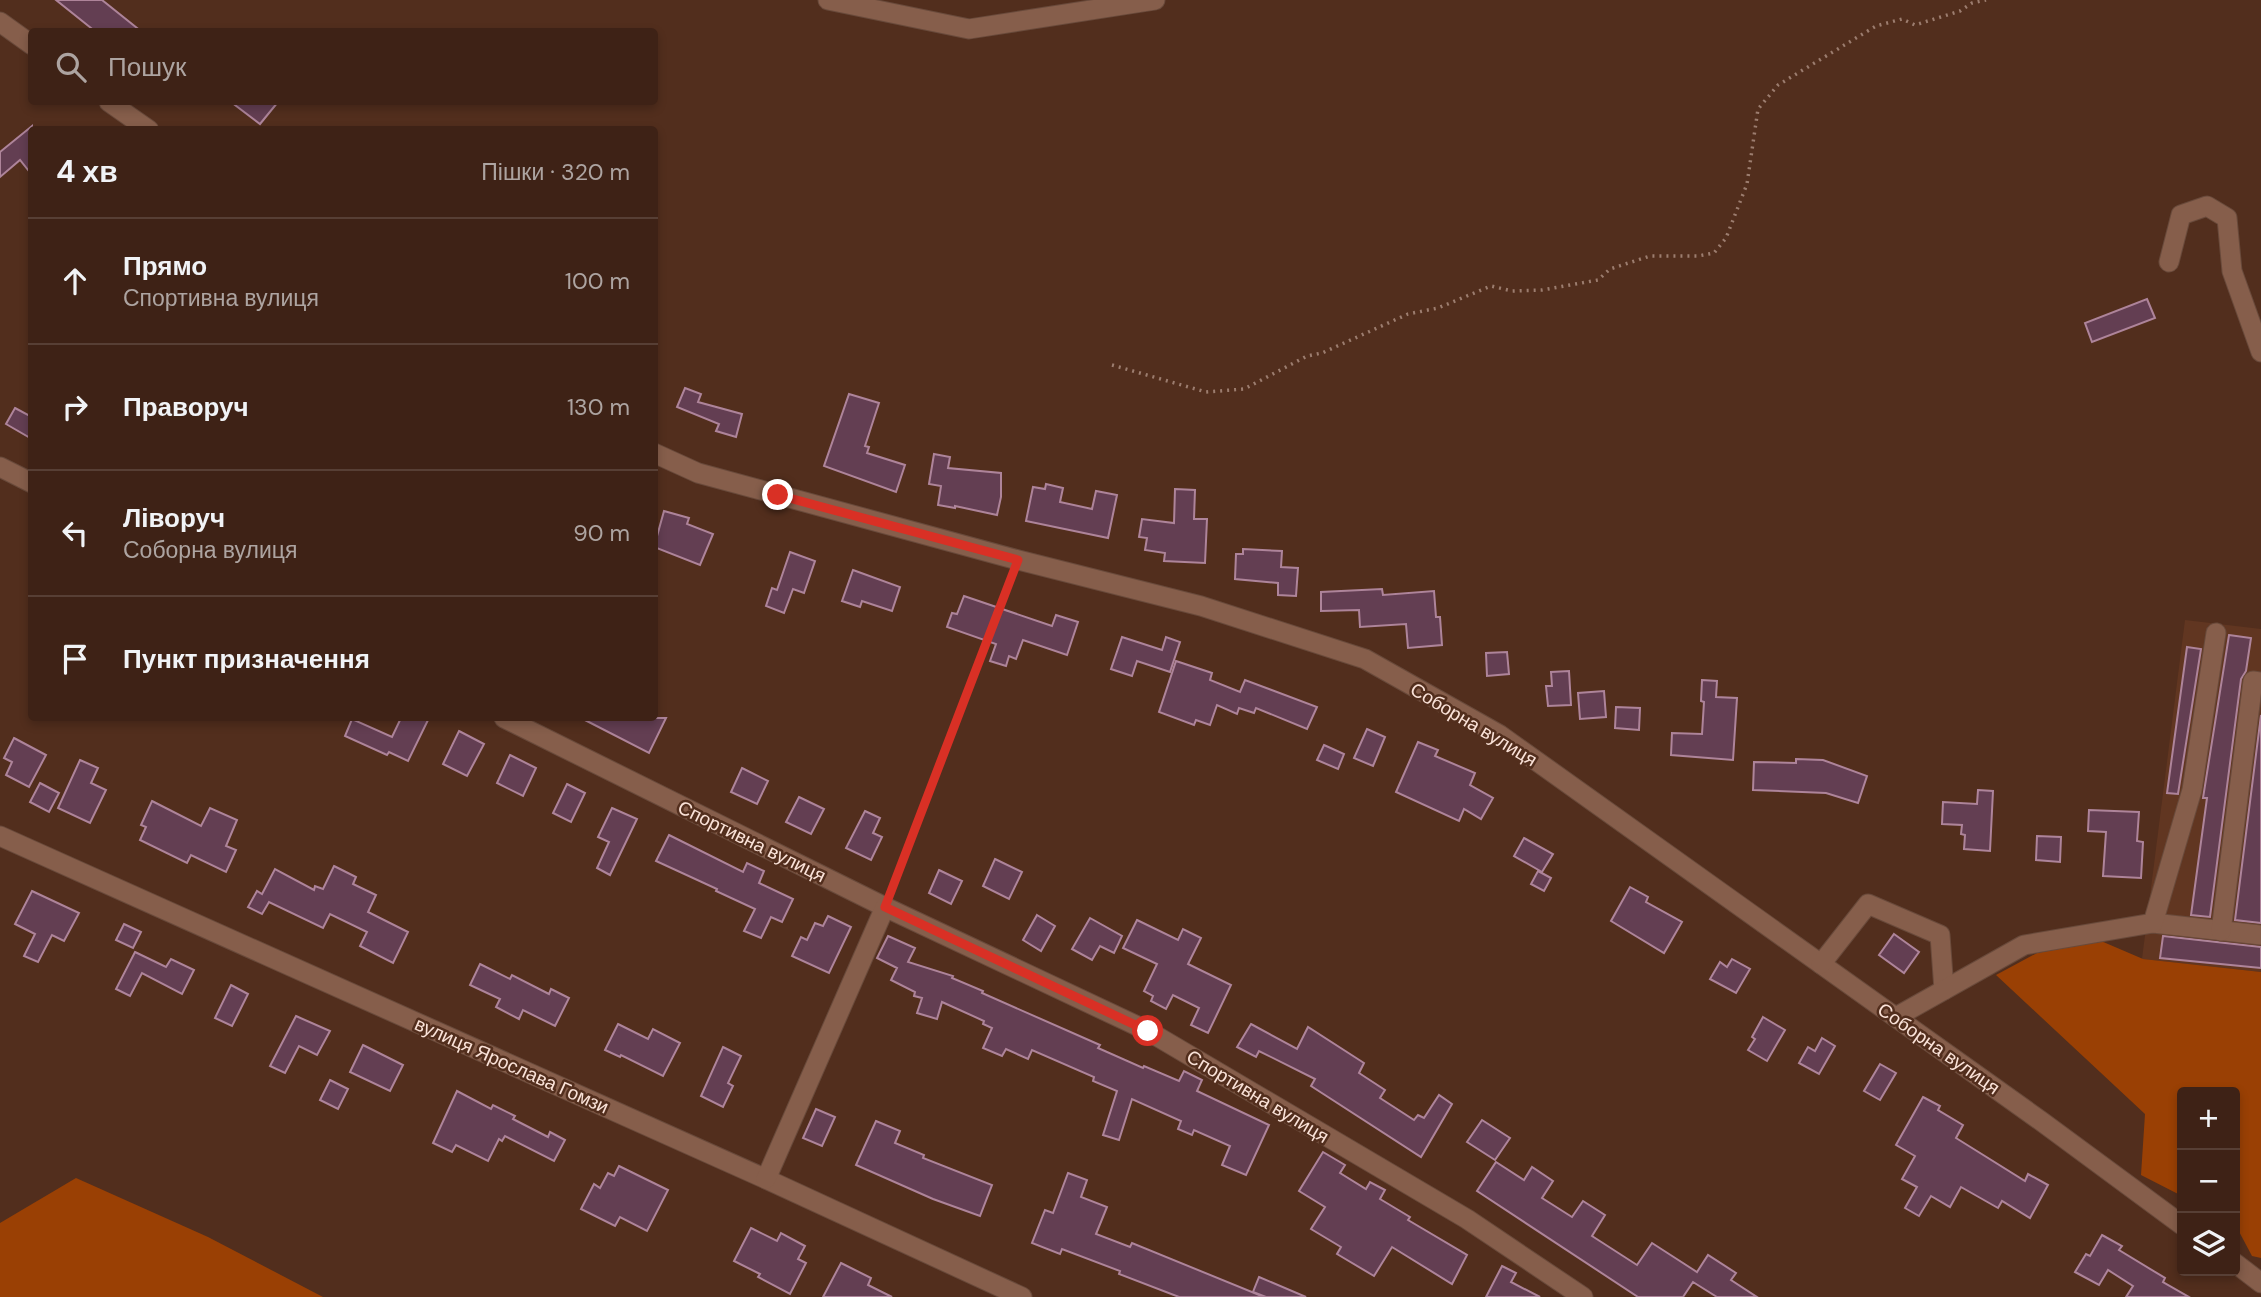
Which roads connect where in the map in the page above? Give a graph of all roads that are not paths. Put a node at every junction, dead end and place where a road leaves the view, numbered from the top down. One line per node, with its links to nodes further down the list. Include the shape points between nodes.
1 (828, 0): 2 (street, via 969,29)
2 (1155, 0)
3 (0, 22): 4 (street)
4 (28, 42)
5 (113, 105): 6 (street)
6 (143, 126)
7 (2169, 262): 8 (street, via 2182,215 2207,206 2227,218 2232,271)
8 (2261, 352)
9 (658, 455): 20 (street, Соборна вулиця, via 698,473 1201,606 1365,659 1500,735)
10 (0, 467): 11 (street)
11 (28, 481)
12 (2216, 633): 17 (street, via 2192,790)
13 (2261, 682): 18 (street, via 2253,681)
14 (510, 721): 16 (street, Спортивна вулиця)
15 (0, 836): 23 (street, вулиця Ярослава Гомзи)
16 (885, 907): 23 (street); 28 (street, Спортивна вулиця, via 1148,1031 1466,1219)
17 (2153, 923): 18 (street); 21 (street, via 2024,945)
18 (2221, 930): 19 (street)
19 (2261, 935)
20 (1821, 964): 21 (street, via 1868,904 1940,935); 22 (street, Соборна вулиця)
21 (1944, 990): 22 (street)
22 (1896, 1017): 24 (street, Соборна вулиця)
23 (766, 1179): 27 (street, вулиця Ярослава Гомзи)
24 (2177, 1221)
25 (2240, 1267): 26 (street)
26 (2261, 1283)
27 (1022, 1297)
28 (1583, 1297)

